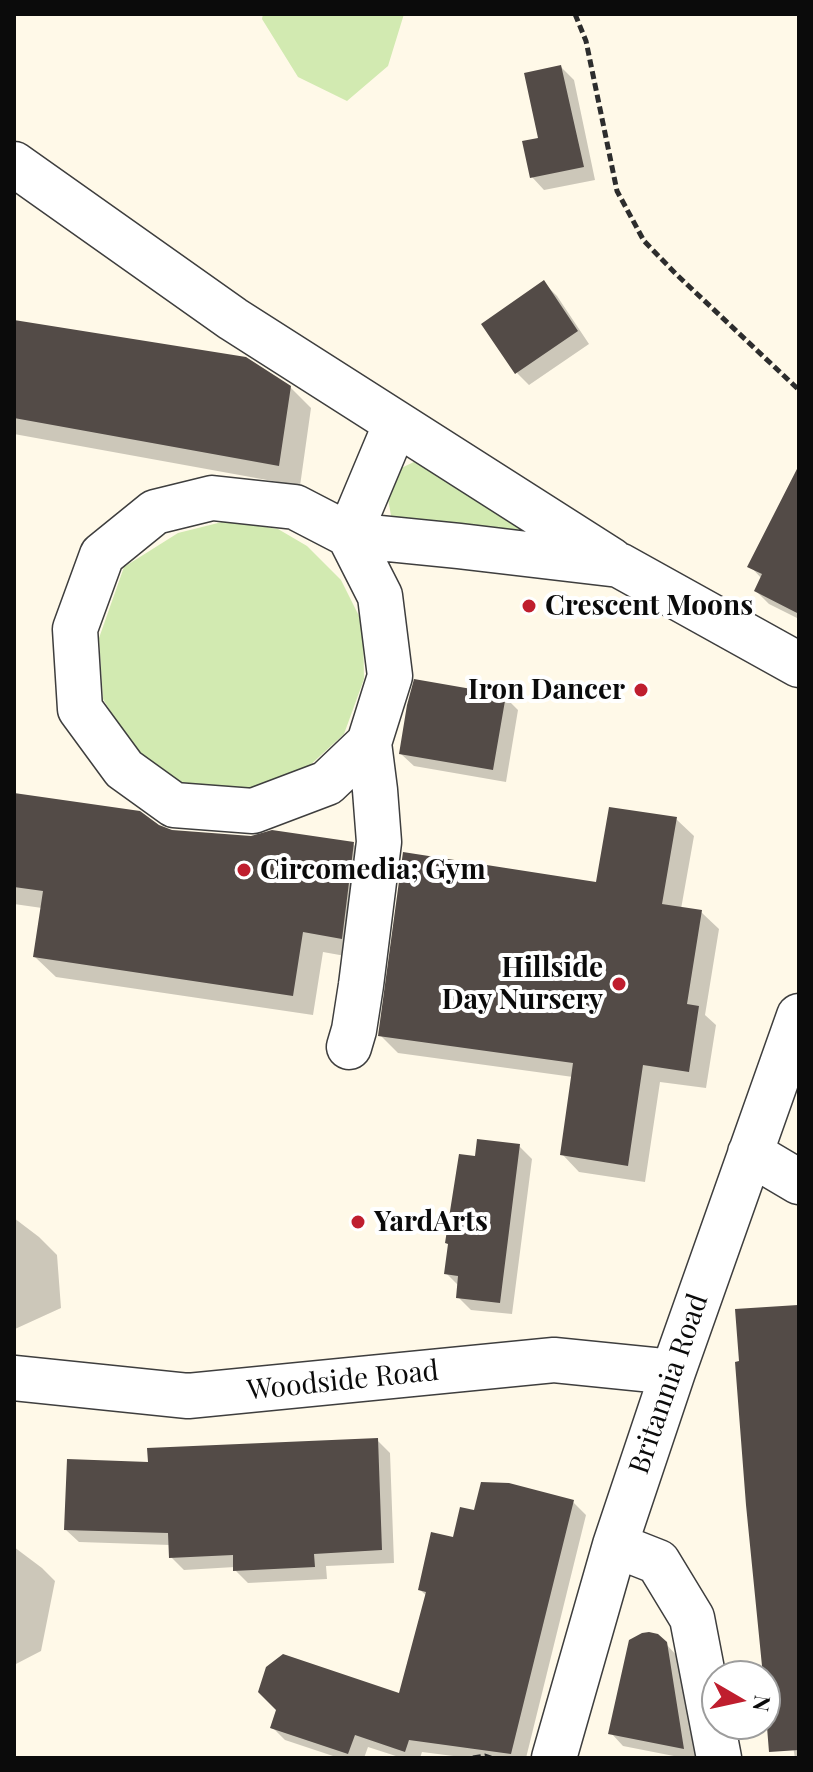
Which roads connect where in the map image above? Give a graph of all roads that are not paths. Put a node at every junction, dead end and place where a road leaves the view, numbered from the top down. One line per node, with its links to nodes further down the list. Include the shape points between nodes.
1 (14, 164): 2 (street, via 233,319)
2 (396, 423): 3 (street); 4 (street)
3 (349, 535): 4 (street); 6 (street, via 380,596 390,676); 6 (street, via 295,507 212,498 155,512 102,555 75,629 80,709 124,769 174,805 253,811 327,783)
4 (619, 565): 5 (street)
5 (799, 665)
6 (369, 743): 8 (street, via 379,842)
7 (798, 1019): 9 (street, Britannia Road)
8 (349, 1047)
9 (750, 1153): 10 (street); 11 (street, Britannia Road)
10 (799, 1182)
11 (673, 1372): 12 (street, Woodside Road, via 554,1360 188,1396); 13 (street, Britannia Road)
12 (14, 1378)
13 (615, 1545): 14 (street, Britannia Road); 15 (street, via 658,1562 692,1618)
14 (554, 1758)
15 (719, 1758)

